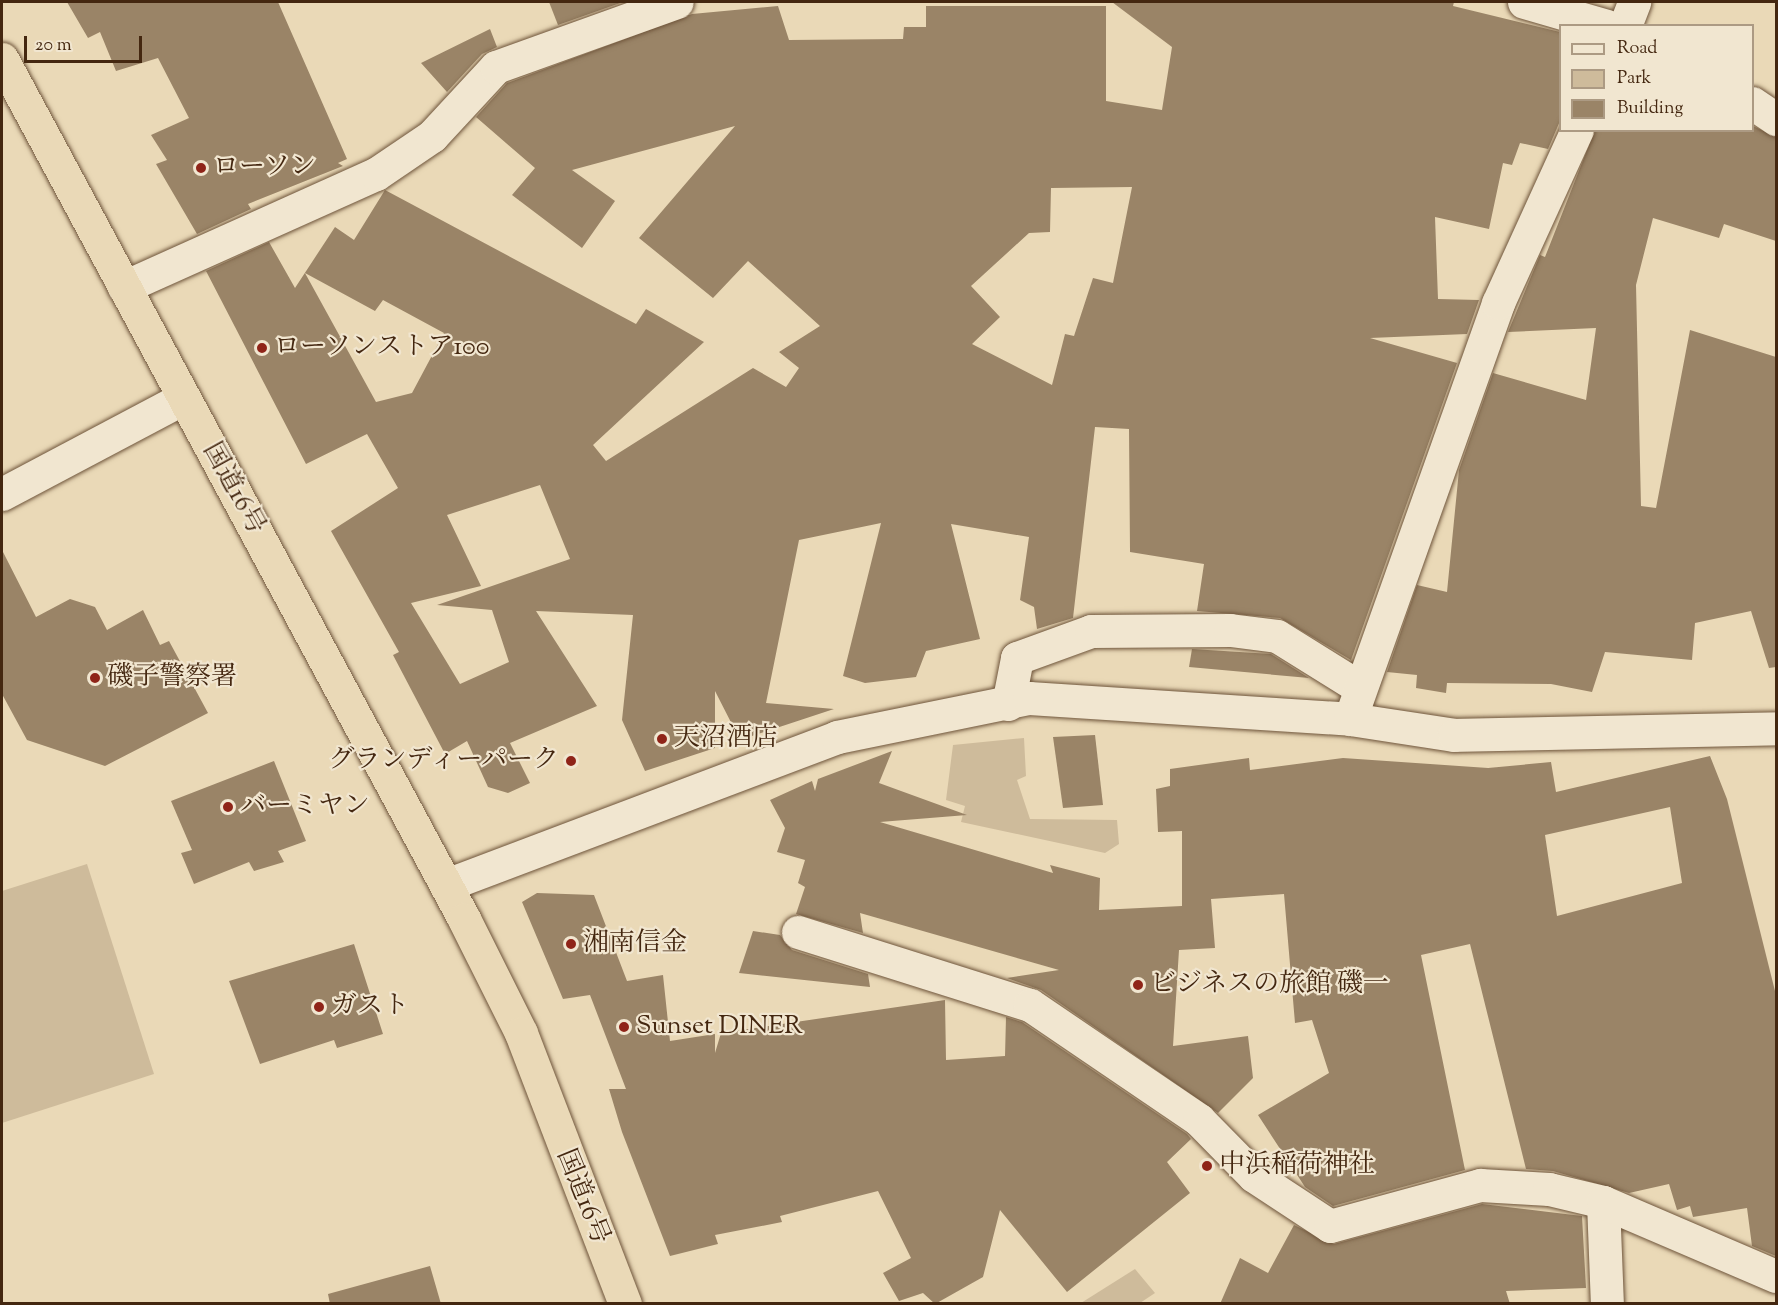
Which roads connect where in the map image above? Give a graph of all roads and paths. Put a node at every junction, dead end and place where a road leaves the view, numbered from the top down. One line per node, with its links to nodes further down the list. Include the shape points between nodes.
1 (677, 2): 10 (street, via 496,67 432,136 376,174)
2 (1524, 2): 4 (street)
3 (1634, 2): 5 (street)
4 (1600, 24)
5 (1625, 24)
6 (2, 59): 10 (highway, 国道16号)
7 (1754, 105): 8 (street)
8 (1776, 119)
9 (1576, 132): 13 (street, via 1497,303)
10 (124, 287): 11 (highway, 国道16号)
11 (183, 398): 12 (street); 17 (highway, 国道16号)
12 (2, 494)
13 (1359, 687): 14 (street, via 1276,636 1230,630 1091,631 1017,658); 15 (street)
14 (1008, 704): 15 (street, via 1029,698); 17 (street, via 837,736)
15 (1350, 719): 16 (street, via 1454,735)
16 (1776, 728)
17 (446, 885): 21 (highway, 国道16号, via 464,919 505,1036 539,1091)
18 (798, 932): 19 (street, via 1030,1005 1199,1119 1254,1176 1330,1226 1480,1185 1549,1189)
19 (1603, 1202): 20 (street); 22 (street)
20 (1776, 1276)
21 (625, 1304)
22 (1607, 1304)

